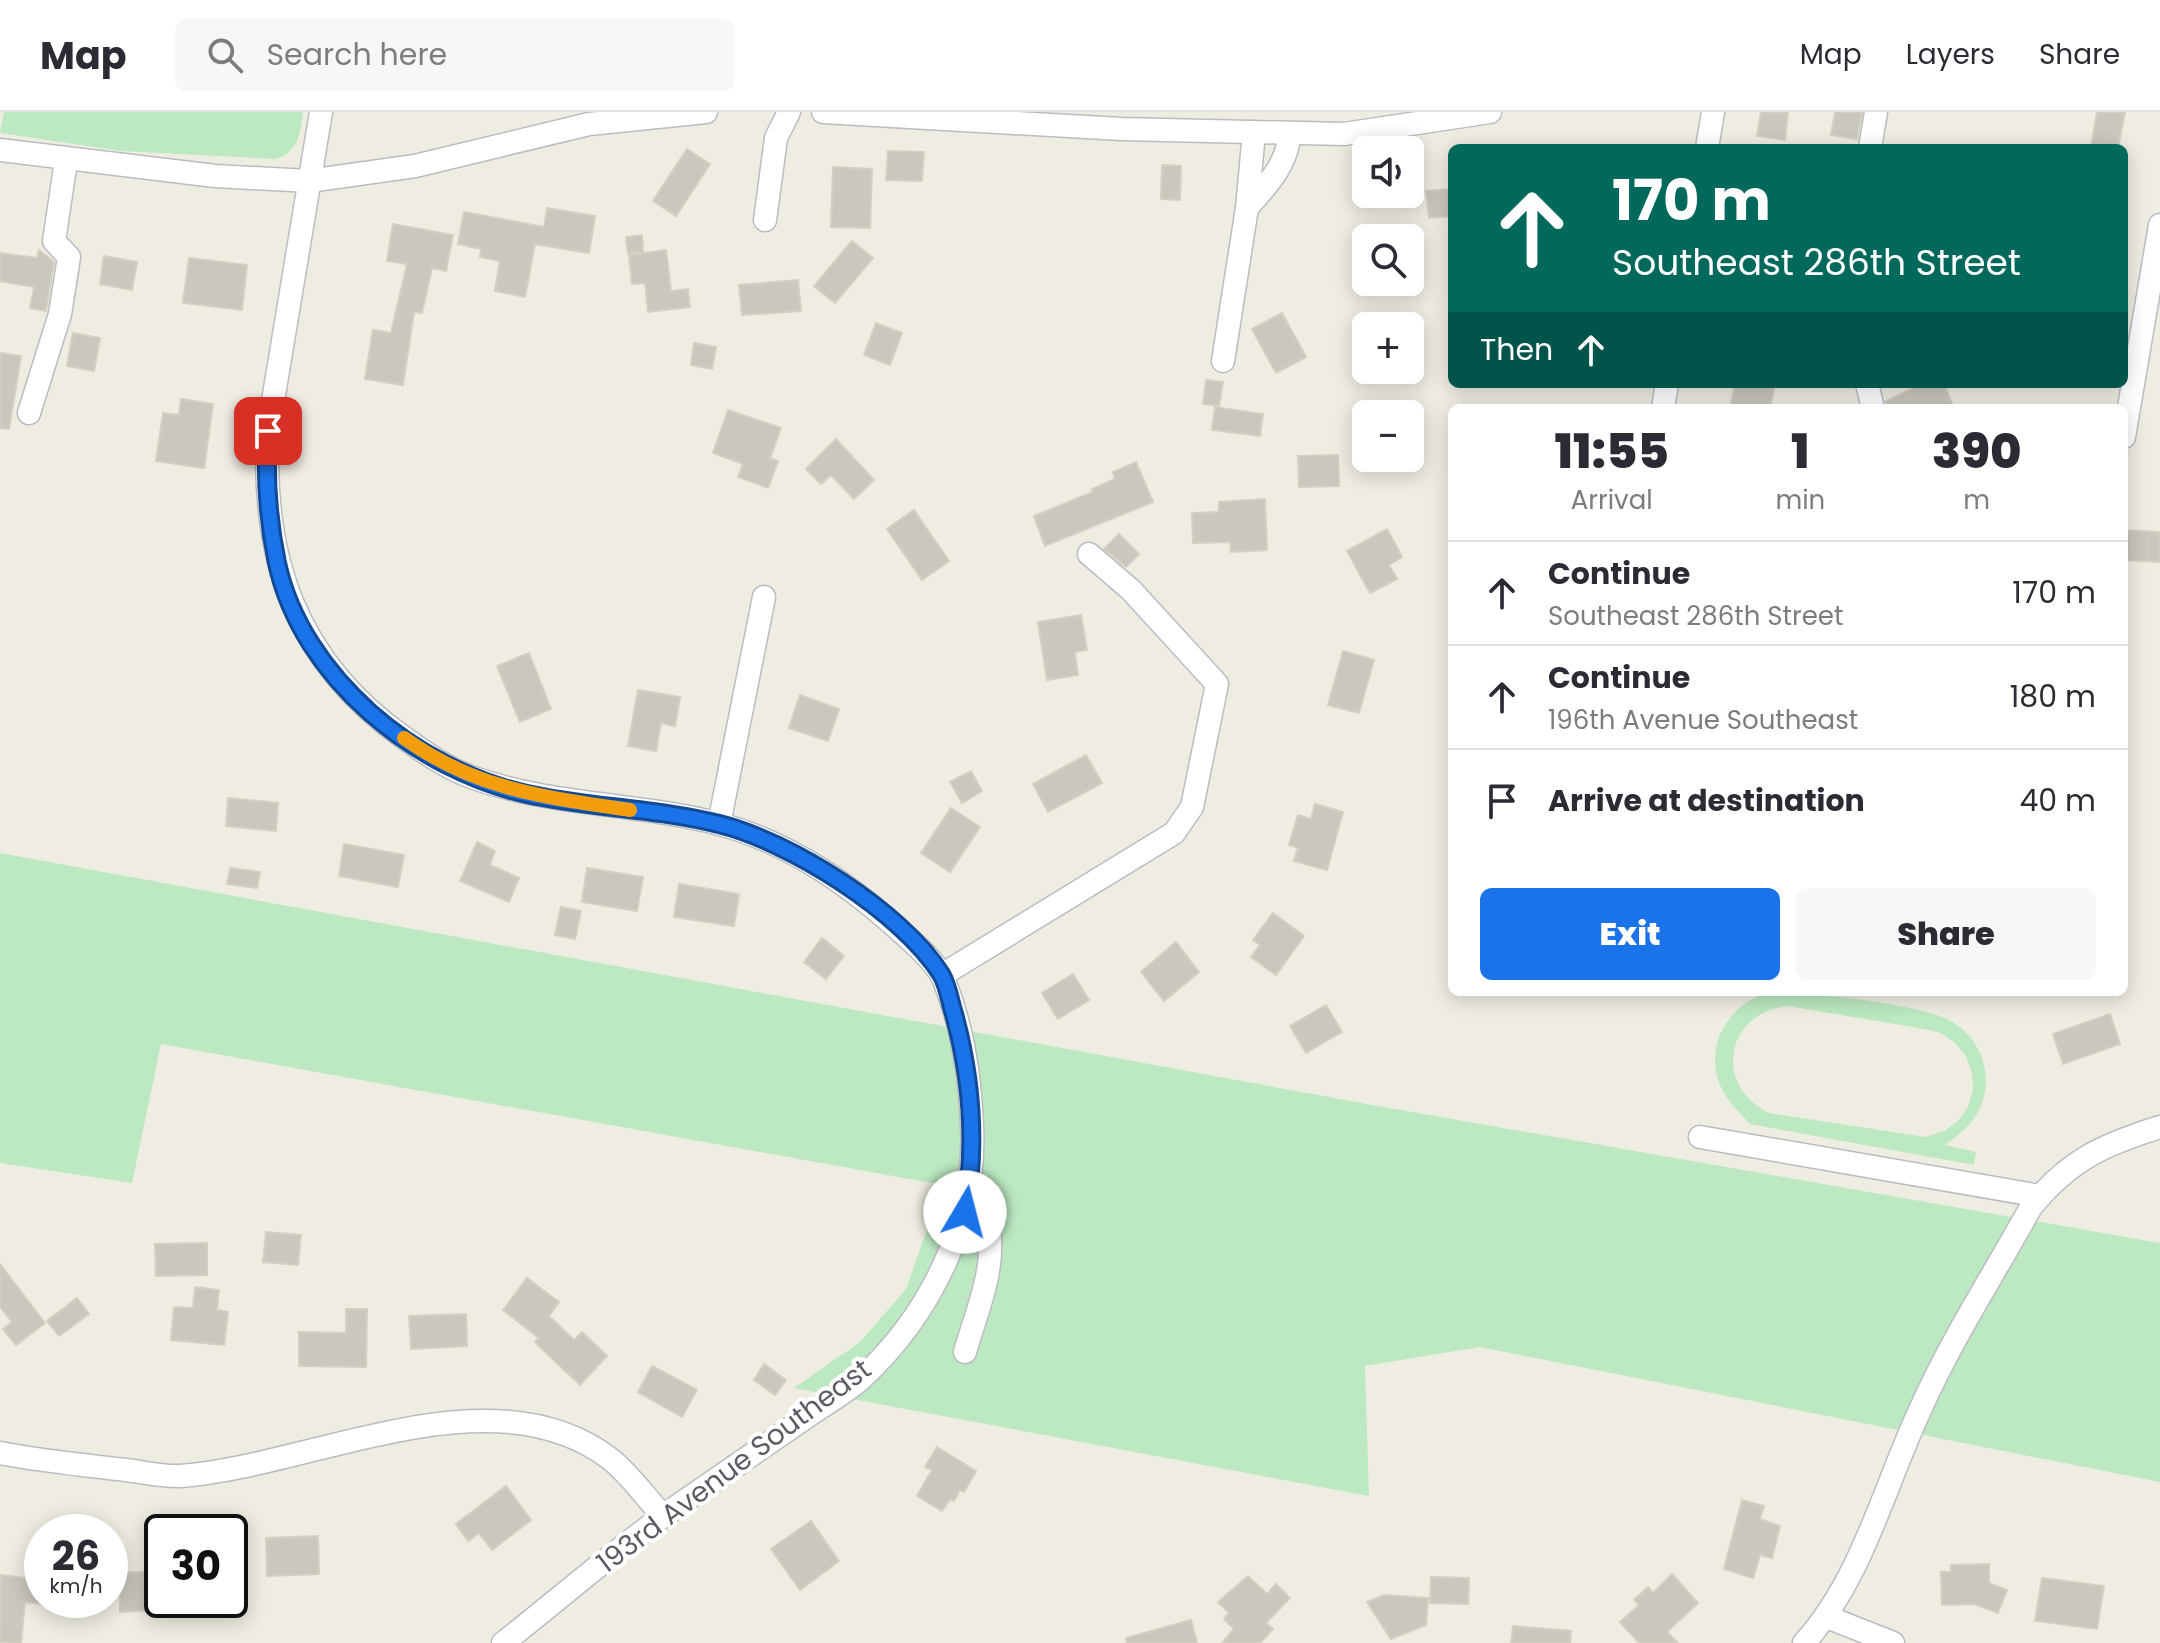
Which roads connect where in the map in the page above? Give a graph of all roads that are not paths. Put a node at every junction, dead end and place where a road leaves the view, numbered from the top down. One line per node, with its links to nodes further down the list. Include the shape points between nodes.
1 (321, 112): 14 (street, 193rd Avenue Southeast)
2 (706, 112): 14 (street, via 589,124 415,166)
3 (789, 112): 16 (street, via 776,138)
4 (823, 112): 8 (street)
5 (1490, 112): 9 (street, via 1344,134)
6 (1713, 112): 10 (street)
7 (1876, 112): 11 (street)
8 (1254, 132): 9 (street); 15 (street)
9 (1290, 133): 15 (street, via 1278,172)
10 (1708, 144)
11 (1871, 144)
12 (0, 150): 13 (street)
13 (66, 161): 14 (street); 19 (street, via 54,241 69,257 60,314)
14 (309, 181): 23 (street, 193rd Avenue Southeast, via 266,467 277,565 302,628 378,720 431,758 470,777 527,794)
15 (1247, 208): 18 (street)
16 (765, 220)
17 (2160, 225): 20 (street)
18 (1223, 361)
19 (29, 413)
20 (2128, 413)
21 (1089, 554): 24 (street, via 1131,590 1217,684 1192,807 1174,833)
22 (764, 597): 23 (street)
23 (719, 824): 24 (street, 193rd Avenue Southeast, via 815,864 889,921)
24 (942, 975): 28 (street, 193rd Avenue Southeast, via 970,1091 973,1130)
25 (2160, 1127): 27 (street, via 2077,1160)
26 (1700, 1137): 27 (street)
27 (2047, 1188): 32 (street, via 1921,1407)
28 (965, 1212): 29 (street, via 988,1223 991,1235 989,1272); 31 (street, 193rd Avenue Southeast, via 919,1313 860,1380)
29 (965, 1352)
30 (0, 1453): 31 (street, via 177,1476 254,1466 428,1423 513,1421 564,1435 609,1458)
31 (663, 1516): 33 (street, 193rd Avenue Southeast)
32 (1827, 1617): 34 (street); 35 (street)
33 (503, 1643)
34 (1804, 1643)
35 (1893, 1643)

